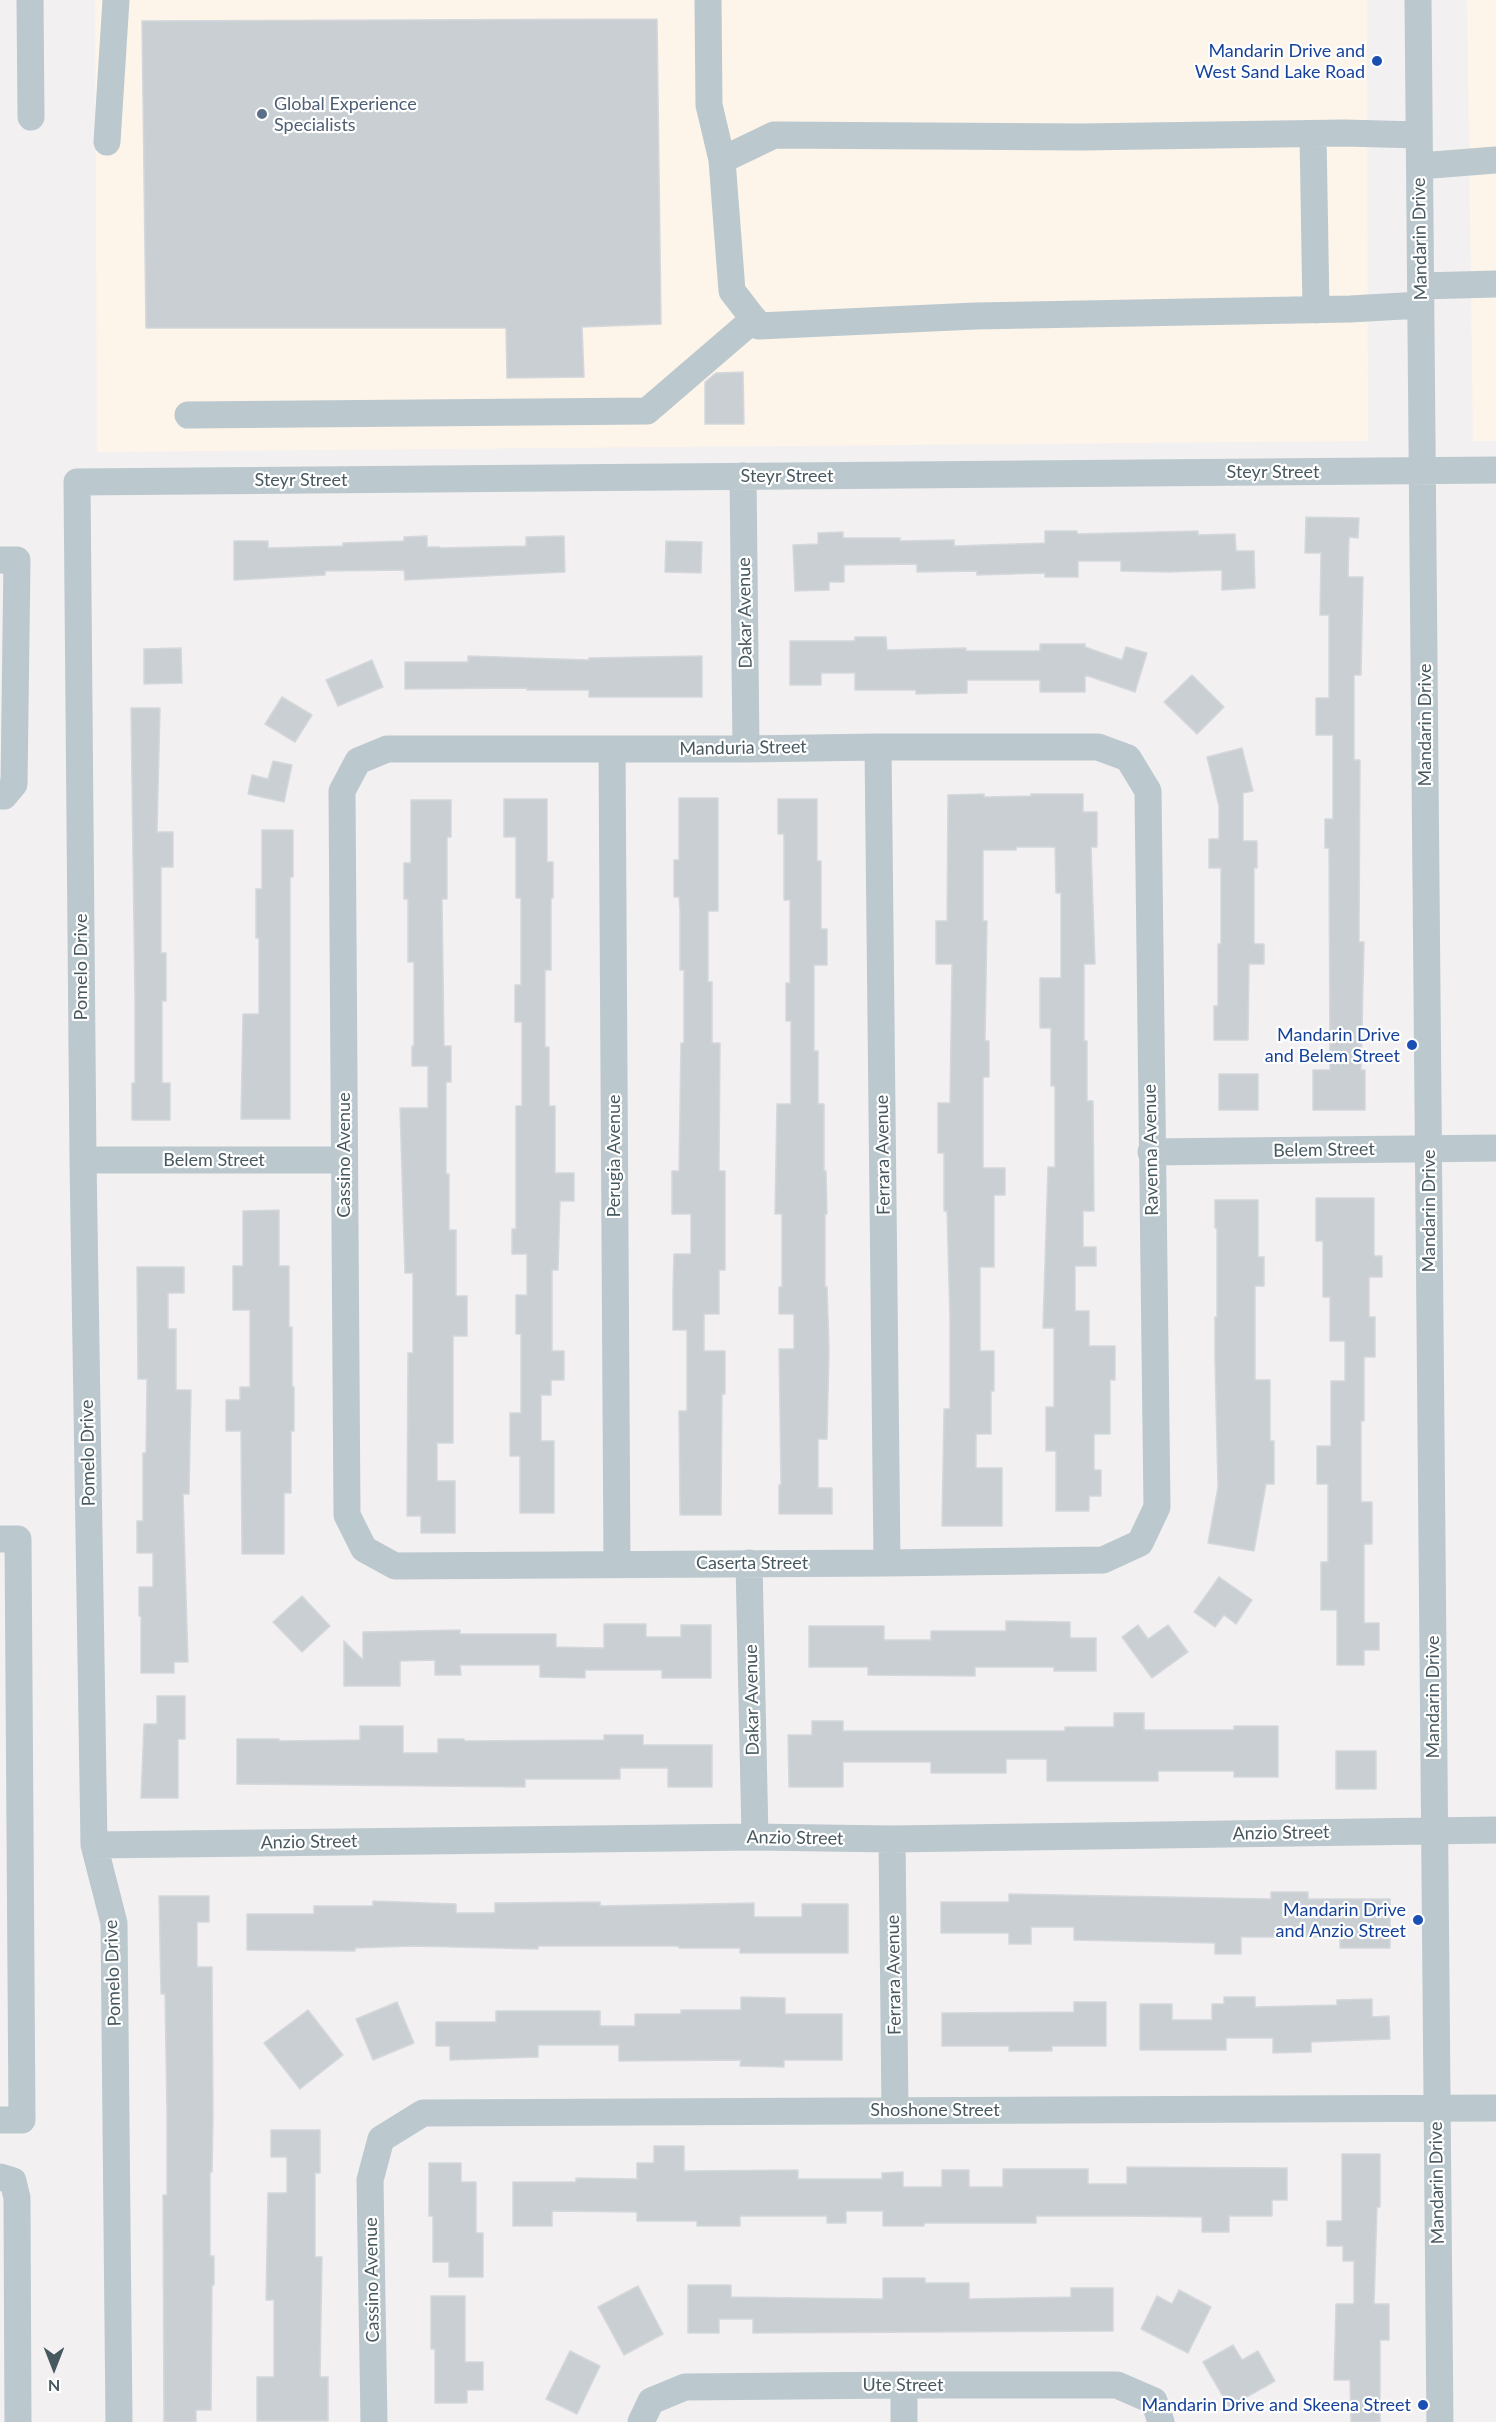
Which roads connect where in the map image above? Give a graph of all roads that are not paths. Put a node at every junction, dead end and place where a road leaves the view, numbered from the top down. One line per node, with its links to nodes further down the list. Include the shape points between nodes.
1 (30, 0): 5 (street)
2 (116, 0): 8 (street)
3 (708, 0): 9 (street, via 709,105)
4 (1418, 0): 7 (street, Mandarin Drive)
5 (31, 117)
6 (1313, 134): 7 (street); 9 (street, via 774,135); 14 (street)
7 (1419, 135): 11 (street, Mandarin Drive)
8 (107, 142)
9 (723, 160): 15 (street, via 732,291)
10 (1496, 160): 11 (street)
11 (1420, 166): 13 (street, Mandarin Drive)
12 (1496, 284): 13 (street)
13 (1421, 295): 14 (street); 18 (street, Mandarin Drive)
14 (1316, 310): 15 (street, via 975,316 759,326)
15 (754, 320): 16 (street, via 647,411)
16 (188, 415)
17 (1496, 470): 18 (street, Steyr Street)
18 (1422, 471): 19 (street, Steyr Street); 29 (street, Mandarin Drive)
19 (743, 476): 20 (street, Steyr Street); 24 (street, Dakar Avenue)
20 (77, 482): 31 (street, Pomelo Drive)
21 (0, 560): 27 (street, via 17,560 14,784)
22 (878, 747): 24 (street, Manduria Street); 25 (street, Manduria Street, via 1098,747); 38 (street, Ferrara Avenue)
23 (612, 749): 24 (street, Manduria Street); 26 (street, Manduria Street, via 387,749); 36 (street, Perugia Avenue)
24 (746, 749)
25 (1128, 758): 30 (street, Ravenna Avenue, via 1148,791)
26 (358, 761): 32 (street, Cassino Avenue, via 342,791)
27 (0, 796)
28 (1496, 1148): 29 (street, Belem Street)
29 (1428, 1149): 30 (street, Belem Street); 40 (street, Mandarin Drive)
30 (1151, 1152): 34 (street, Ravenna Avenue, via 1156,1507)
31 (83, 1160): 32 (street, Belem Street); 43 (street, Pomelo Drive)
32 (344, 1160): 35 (street, Cassino Avenue, via 347,1515)
33 (0, 1539): 47 (street, via 18,1539 22,2120)
34 (1140, 1543): 38 (street, Caserta Street, via 1103,1560)
35 (364, 1549): 36 (street, Caserta Street, via 395,1566)
36 (617, 1563): 37 (street, Caserta Street)
37 (749, 1563): 38 (street, Caserta Street); 41 (street, Dakar Avenue)
38 (887, 1563)
39 (1496, 1830): 40 (street, Anzio Street)
40 (1434, 1831): 42 (street, Anzio Street); 45 (street, Mandarin Drive)
41 (755, 1837): 42 (street, Anzio Street); 43 (street, Anzio Street)
42 (892, 1839): 46 (street, Ferrara Avenue)
43 (94, 1845): 54 (street, Pomelo Drive, via 114,1923)
44 (1496, 2108): 45 (street, Shoshone Street)
45 (1437, 2109): 46 (street, Shoshone Street); 57 (street, Mandarin Drive)
46 (895, 2110): 48 (street, Shoshone Street, via 423,2113)
47 (0, 2120)
48 (381, 2139): 55 (street, Cassino Avenue, via 370,2180)
49 (0, 2177): 53 (street, via 13,2181 17,2198)
50 (903, 2385): 51 (street, Ute Street, via 684,2387); 52 (street, Ute Street, via 1117,2385); 56 (street)
51 (646, 2412)
52 (1157, 2412)
53 (18, 2422)
54 (119, 2422)
55 (374, 2422)
56 (904, 2422)
57 (1440, 2422)

